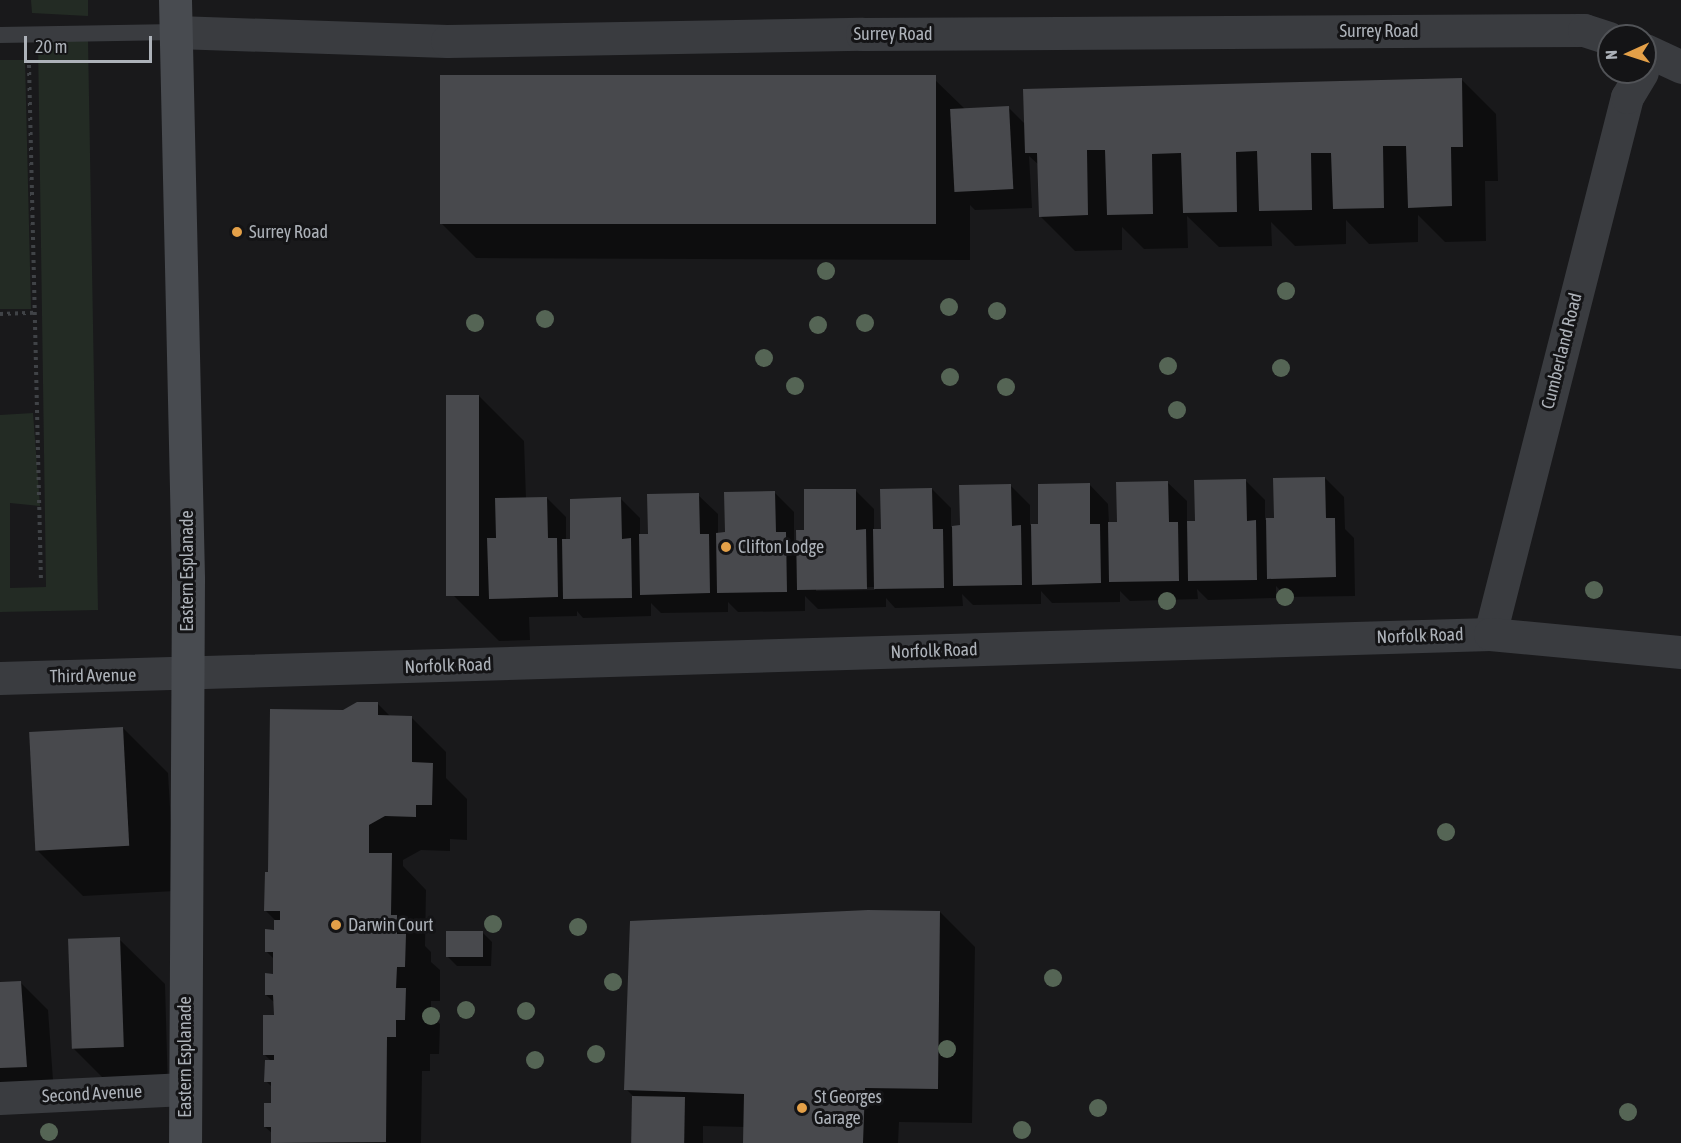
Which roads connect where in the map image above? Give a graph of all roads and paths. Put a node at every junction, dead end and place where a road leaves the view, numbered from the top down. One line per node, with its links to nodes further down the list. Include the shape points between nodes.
1 (175, 16): 2 (street, Surrey Road, via 447,41 874,34 1584,30); 3 (lane); 11 (main road, Eastern Esplanade, via 188,579)
2 (1597, 34)
3 (0, 35)
4 (28, 57): 7 (path)
5 (1637, 84): 9 (street, Cumberland Road, via 1627,97)
6 (0, 314): 7 (path)
7 (34, 314): 8 (path)
8 (41, 580)
9 (1490, 634): 10 (street, Norfolk Road); 11 (street, Norfolk Road)
10 (1681, 652)
11 (186, 674): 12 (street, Third Avenue); 13 (main road, Eastern Esplanade)
12 (0, 678)
13 (185, 1089): 14 (street, Second Avenue); 15 (main road, Eastern Esplanade)
14 (0, 1098)
15 (185, 1143)

